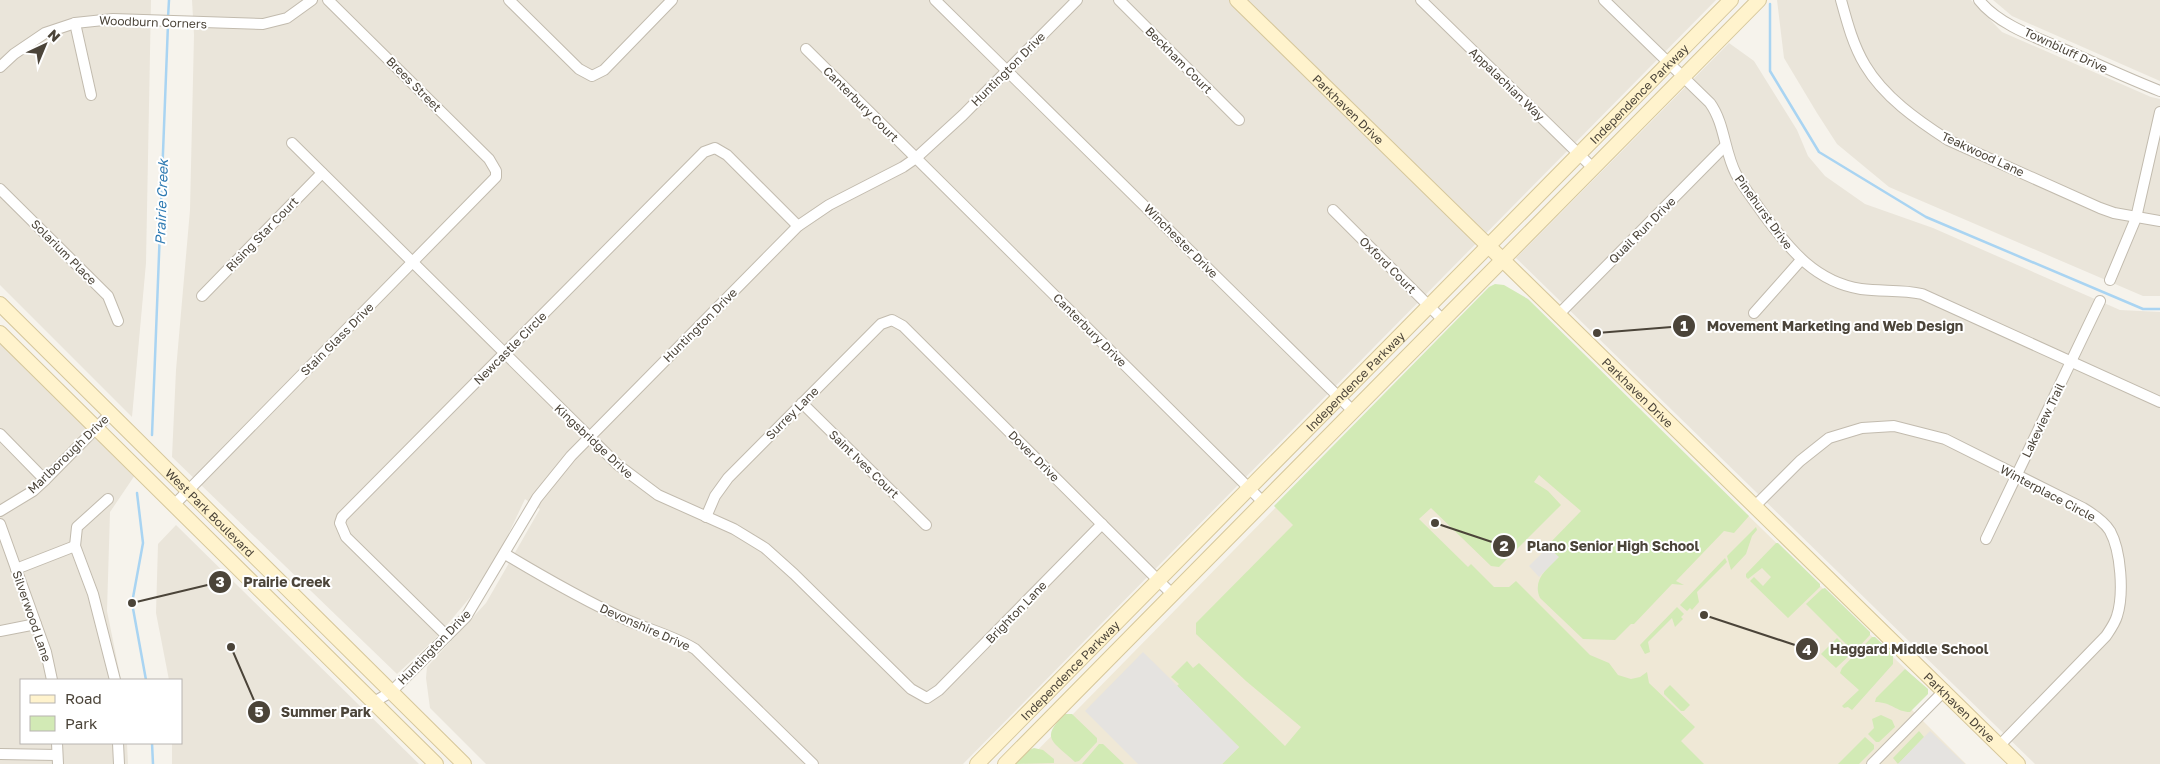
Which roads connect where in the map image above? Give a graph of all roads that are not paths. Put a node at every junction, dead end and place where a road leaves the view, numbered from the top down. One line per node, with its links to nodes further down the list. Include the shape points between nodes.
1 (312, 0): 15 (street, Woodburn Corners, via 287,18 263,24 114,19)
2 (328, 0): 30 (street, Brees Street, via 489,159)
3 (509, 0): 4 (street, via 579,69 592,76 604,70)
4 (672, 0)
5 (936, 0): 19 (street, Winchester Drive)
6 (1077, 0): 19 (street, Huntington Drive)
7 (1119, 0): 24 (street, Beckham Court)
8 (1421, 0): 27 (street, Appalachian Way)
9 (1604, 0): 17 (street, Pinehurst Drive)
10 (1731, 0): 17 (main road, Independence Parkway)
11 (1759, 0): 20 (main road, Independence Parkway)
12 (1840, 0): 34 (street, Teakwood Lane, via 1857,50 1866,66 1902,106 1929,128 1948,140 2100,208)
13 (1979, 0): 21 (street, Townbluff Drive, via 1994,15 2037,38)
14 (1241, 1): 37 (main road, Parkhaven Drive)
15 (76, 22): 18 (street, Woodburn Corners, via 45,33); 22 (street)
16 (806, 49): 28 (street, Canterbury Court)
17 (1669, 63): 20 (street, Pinehurst Drive); 27 (main road, Independence Parkway)
18 (0, 67)
19 (1008, 70): 28 (street, Huntington Drive); 54 (street, Winchester Drive)
20 (1683, 77): 26 (street, Pinehurst Drive, via 1715,110); 29 (main road, Independence Parkway)
21 (2160, 91)
22 (91, 95)
23 (2160, 112): 34 (street)
24 (1239, 120)
25 (292, 143): 31 (street, Kingsbridge Drive)
26 (1726, 146): 39 (street, Pinehurst Drive, via 1744,187); 47 (street, Quail Run Drive)
27 (1579, 155): 29 (street, Appalachian Way); 37 (main road, Independence Parkway)
28 (916, 158): 36 (street, Huntington Drive, via 829,205); 64 (street, Canterbury Drive)
29 (1593, 168): 38 (main road, Independence Parkway)
30 (496, 171): 40 (street, Stain Glass Drive, via 492,182)
31 (322, 173): 40 (street, Kingsbridge Drive); 42 (street, Rising Star Court)
32 (0, 190): 50 (street, Solarium Place, via 108,296)
33 (1333, 210): 45 (street, Oxford Court)
34 (2136, 218): 35 (street, Teakwood Lane); 41 (street)
35 (2160, 222)
36 (798, 226): 52 (street, Newcastle Circle, via 727,155 715,148 709,149); 61 (street, Huntington Drive)
37 (1489, 246): 38 (main road, Parkhaven Drive); 45 (main road, Independence Parkway)
38 (1502, 260): 47 (main road, Parkhaven Drive); 49 (main road, Independence Parkway)
39 (1800, 260): 46 (street); 53 (street, Pinehurst Drive, via 1845,285 1922,294)
40 (413, 263): 52 (street, Kingsbridge Drive); 65 (street, Stain Glass Drive)
41 (2110, 280)
42 (202, 296)
43 (2100, 301): 53 (street, Lakeview Trail)
44 (0, 304): 58 (main road, West Park Boulevard)
45 (1430, 307): 49 (street, Oxford Court); 54 (main road, Independence Parkway)
46 (1754, 313)
47 (1558, 315): 69 (main road, Parkhaven Drive)
48 (892, 320): 56 (street, Surrey Lane, via 881,324); 73 (street, Dover Drive, via 903,326)
49 (1443, 320): 57 (main road, Independence Parkway)
50 (118, 321)
51 (0, 333): 59 (main road, West Park Boulevard)
52 (504, 353): 61 (street, Kingsbridge Drive); 83 (street, Newcastle Circle, via 342,517 340,523 346,537)
53 (2071, 362): 55 (street, Pinehurst Drive); 62 (street, Lakeview Trail)
54 (1340, 398): 57 (street, Winchester Drive); 64 (main road, Independence Parkway)
55 (2160, 402)
56 (802, 403): 71 (street, Surrey Lane, via 728,478); 74 (street, Saint Ives Court)
57 (1354, 412): 67 (main road, Independence Parkway)
58 (111, 413): 59 (street, Marlborough Drive); 65 (main road, West Park Boulevard)
59 (97, 427): 63 (street, Marlborough Drive); 68 (main road, West Park Boulevard)
60 (0, 434): 63 (street)
61 (589, 437): 71 (street, Kingsbridge Drive, via 618,466 658,495); 77 (street, Huntington Drive, via 545,486)
62 (2015, 475): 69 (street, Winterplace Circle, via 1945,439 1894,426 1862,428 1828,438); 75 (street, Lakeview Trail); 92 (street, Winterplace Circle, via 2083,508 2110,530 2120,569 2120,591 2117,616 2106,636)
63 (45, 480): 70 (street, Marlborough Drive)
64 (1250, 488): 67 (street, Canterbury Drive); 79 (main road, Independence Parkway)
65 (188, 490): 68 (street, Stain Glass Drive); 87 (main road, West Park Boulevard)
66 (108, 499): 76 (street, via 77,527)
67 (1264, 502): 80 (main road, Independence Parkway)
68 (174, 505): 89 (main road, West Park Boulevard)
69 (1755, 506): 86 (main road, Parkhaven Drive)
70 (0, 511)
71 (706, 517): 88 (street, Kingsbridge Drive, via 750,538 780,561 911,689)
72 (0, 524): 78 (street, Silverwood Lane)
73 (1102, 524): 79 (street, Dover Drive); 88 (street, Brighton Lane, via 939,690)
74 (926, 525)
75 (1986, 539)
76 (75, 546): 78 (street); 85 (street, via 93,594)
77 (505, 554): 83 (street, Huntington Drive, via 477,602); 98 (street, Devonshire Drive, via 585,600 695,649)
78 (16, 569): 81 (street, Silverwood Lane)
79 (1159, 580): 80 (street, Dover Drive); 99 (main road, Independence Parkway)
80 (1173, 595): 100 (main road, Independence Parkway)
81 (36, 624): 82 (street); 84 (street, Silverwood Lane)
82 (0, 631)
83 (447, 636): 87 (street, Huntington Drive)
84 (52, 679)
85 (115, 679)
86 (1945, 690): 92 (main road, Parkhaven Drive); 101 (street)
87 (391, 692): 89 (street, Huntington Drive); 97 (main road, West Park Boulevard)
88 (927, 698)
89 (374, 702): 96 (main road, West Park Boulevard)
90 (56, 744): 94 (street)
91 (118, 744): 95 (street)
92 (2000, 745): 102 (main road, Parkhaven Drive)
93 (0, 754): 94 (street)
94 (57, 759)
95 (119, 764)
96 (436, 764)
97 (464, 764)
98 (813, 764)
99 (977, 764)
100 (1005, 764)
101 (1872, 764)
102 (2018, 764)

